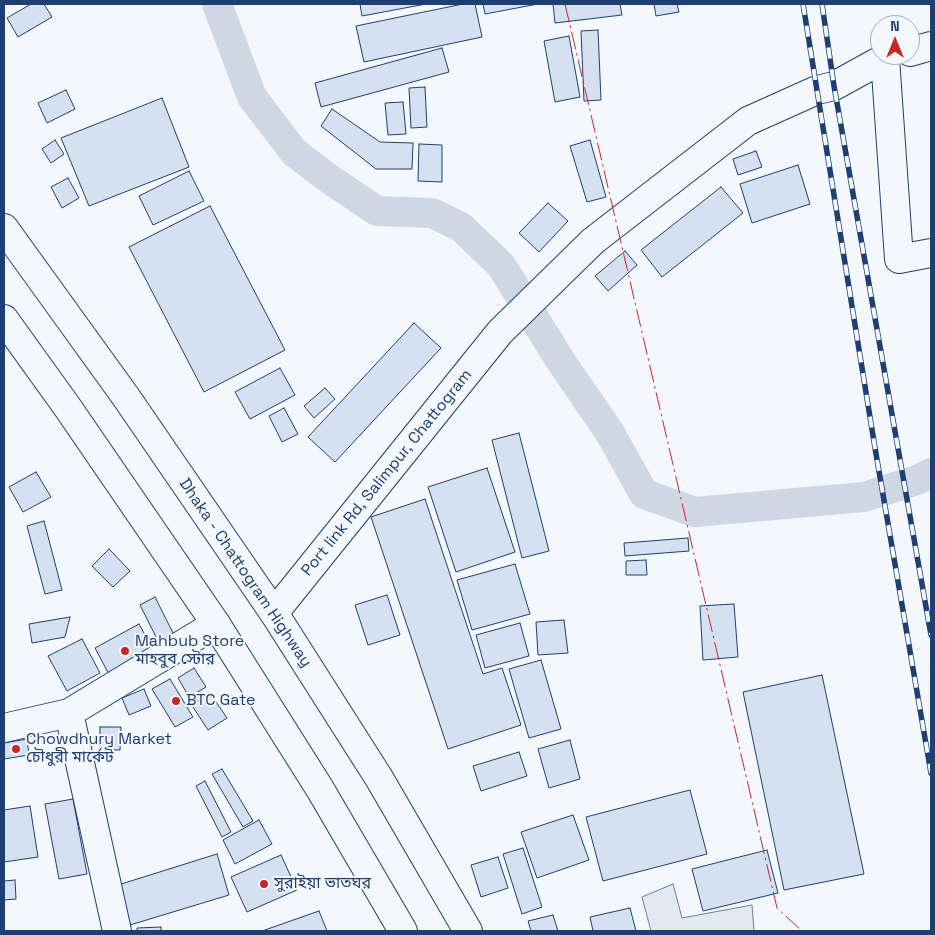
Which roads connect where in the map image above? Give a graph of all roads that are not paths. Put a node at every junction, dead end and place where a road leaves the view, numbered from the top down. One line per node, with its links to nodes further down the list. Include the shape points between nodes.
1 (877, 65): 6 (main road, Port link Rd, Salimpur, Chattogram, via 748,121 593,241 500,332)
2 (897, 65): 4 (main road, via 899,259)
3 (4, 228): 6 (main road, Dhaka - Chattogram Highway, via 126,397)
4 (931, 253)
5 (4, 320): 7 (main road)
6 (274, 613): 12 (main road, Dhaka - Chattogram Highway, via 379,778)
7 (216, 624): 8 (main road); 11 (main road, via 320,789)
8 (69, 714): 9 (main road); 10 (main road)
9 (4, 728)
10 (117, 931)
11 (404, 931)
12 (468, 931)

